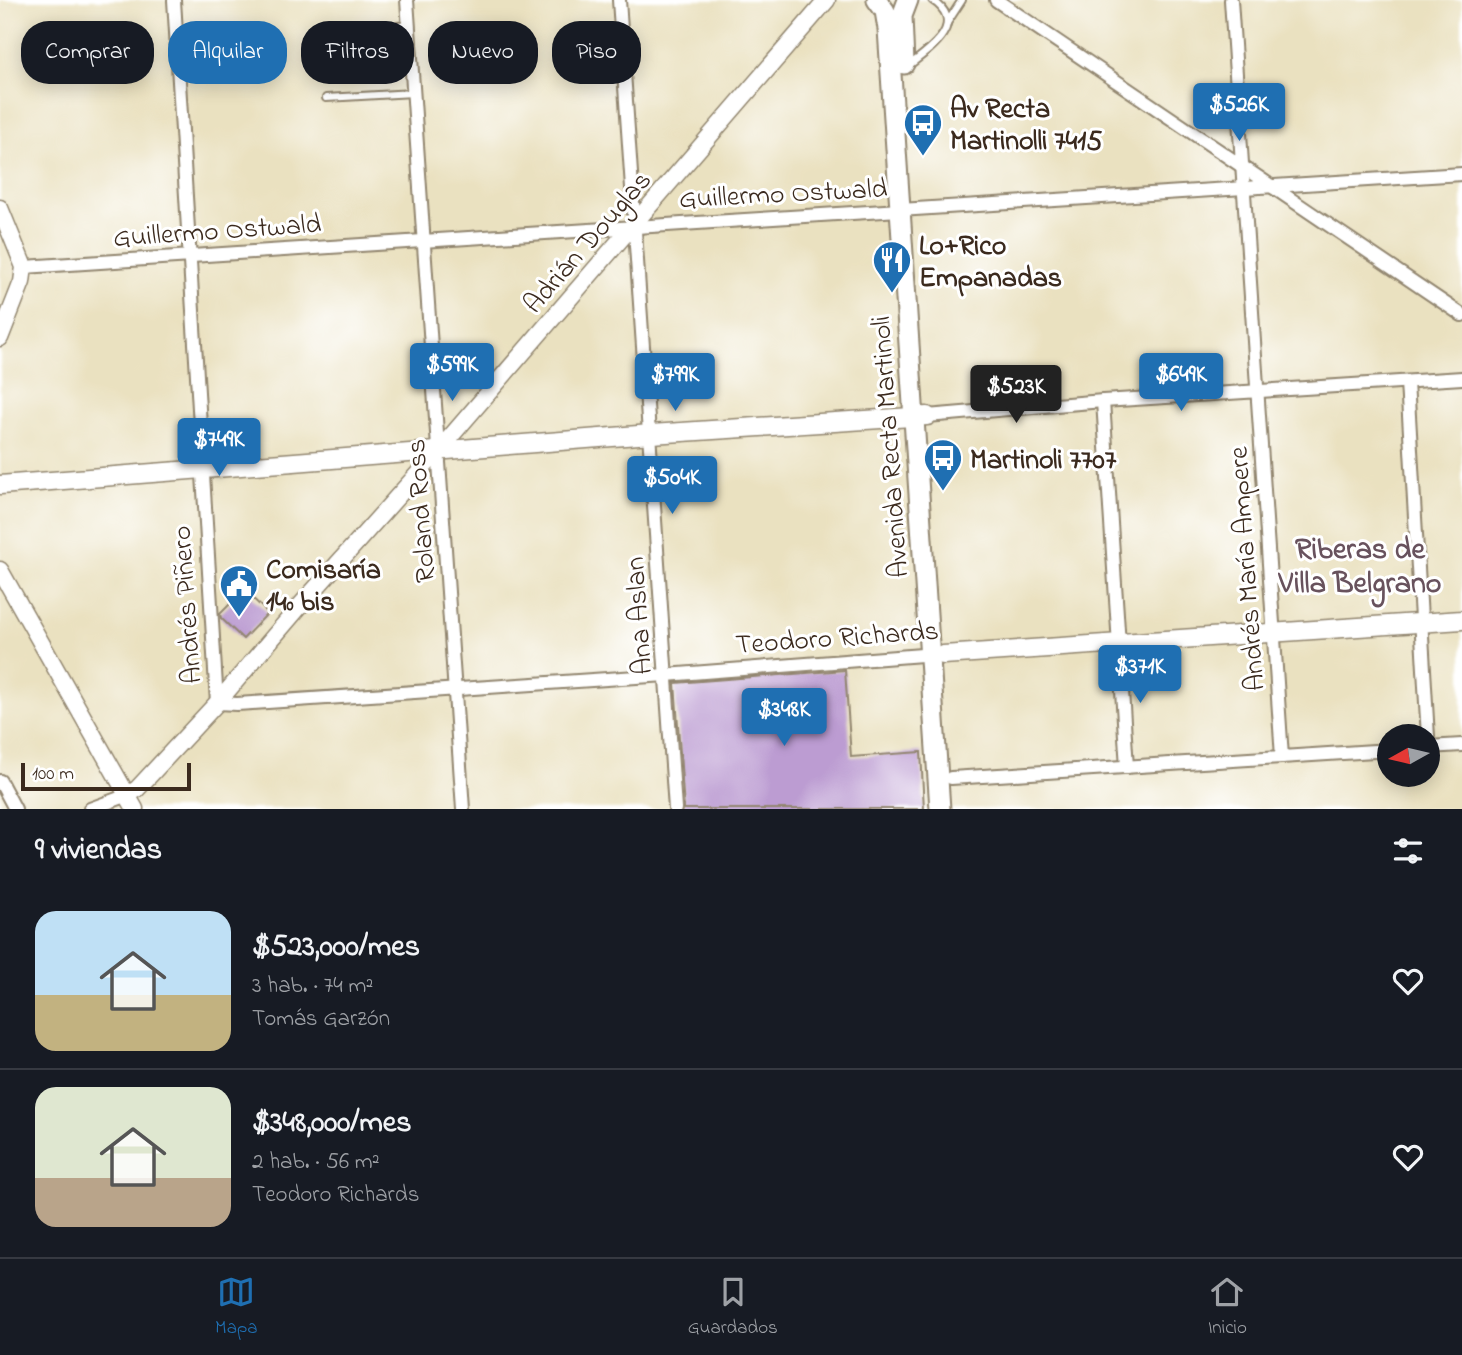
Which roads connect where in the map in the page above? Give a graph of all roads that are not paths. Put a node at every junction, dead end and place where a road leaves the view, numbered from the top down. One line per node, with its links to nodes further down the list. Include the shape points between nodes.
1 (174, 0): 25 (street, Andrés Piñero)
2 (407, 0): 11 (street, Roland Ross)
3 (619, 0): 23 (street, Ana Aslan)
4 (827, 0): 23 (street, Adrián Douglas)
5 (878, 0): 6 (main road); 22 (main road, Avenida Recta Martinoli, via 887,17)
6 (906, 0): 13 (main road, Avenida Recta Martinoli, via 902,16)
7 (932, 0): 12 (lane)
8 (962, 0): 12 (lane)
9 (996, 0): 17 (street)
10 (1231, 0): 17 (street, Andrés María Ampere)
11 (409, 21)
12 (947, 23): 13 (lane, via 935,46)
13 (904, 69): 22 (main road, Avenida Recta Martinoli)
14 (412, 84): 15 (street, Roland Ross)
15 (413, 93): 16 (lane); 24 (street, Roland Ross)
16 (326, 97)
17 (1242, 165): 19 (street); 20 (street, Andrés María Ampere)
18 (1462, 174): 19 (street, Guillermo Ostwald)
19 (1274, 187): 20 (street, Guillermo Ostwald); 27 (street)
20 (1244, 190): 22 (street, Guillermo Ostwald); 31 (street, Andrés María Ampere)
21 (0, 208): 26 (street)
22 (906, 210): 23 (street, Guillermo Ostwald); 33 (main road, Avenida Recta Martinoli)
23 (635, 225): 24 (street, Guillermo Ostwald); 34 (street, Ana Aslan); 35 (street, Adrián Douglas)
24 (423, 241): 25 (street, Guillermo Ostwald); 35 (street, Roland Ross)
25 (188, 256): 26 (street, Guillermo Ostwald); 36 (street, Andrés Piñero)
26 (24, 267): 28 (street)
27 (1462, 315)
28 (0, 337)
29 (1462, 378): 30 (street)
30 (1407, 382): 31 (street); 40 (street)
31 (1257, 391): 32 (street); 41 (street, Andrés María Ampere)
32 (1103, 401): 33 (street); 42 (street)
33 (920, 417): 34 (main road); 43 (main road, Avenida Recta Martinoli)
34 (650, 434): 35 (main road); 44 (street, Ana Aslan)
35 (439, 450): 36 (main road); 45 (street, Roland Ross); 46 (street, Adrián Douglas)
36 (201, 468): 37 (main road); 46 (street, Andrés Piñero)
37 (0, 485)
38 (0, 570): 55 (street)
39 (1462, 620): 40 (main road, Teodoro Richards)
40 (1421, 623): 41 (main road, Teodoro Richards); 47 (street)
41 (1274, 634): 42 (main road, Teodoro Richards); 51 (street, Andrés María Ampere)
42 (1119, 645): 43 (main road, Teodoro Richards); 52 (street)
43 (937, 654): 44 (street, Teodoro Richards); 53 (main road, Avenida Recta Martinoli); 60 (main road, Avenida Recta Martinoli)
44 (666, 676): 45 (street, Teodoro Richards); 59 (street, Ana Aslan)
45 (456, 689): 46 (street, Teodoro Richards); 58 (street, Roland Ross)
46 (217, 703): 55 (street, Adrián Douglas, via 137,789)
47 (1427, 724)
48 (1462, 745): 49 (street)
49 (1440, 746)
50 (1377, 751): 51 (street)
51 (1282, 757): 52 (street)
52 (1127, 767): 53 (street)
53 (951, 778): 61 (main road, Avenida Recta Martinoli)
54 (0, 781): 56 (street)
55 (132, 802): 57 (street)
56 (15, 809)
57 (90, 809)
58 (463, 809)
59 (675, 809)
60 (940, 809)
61 (953, 809)

